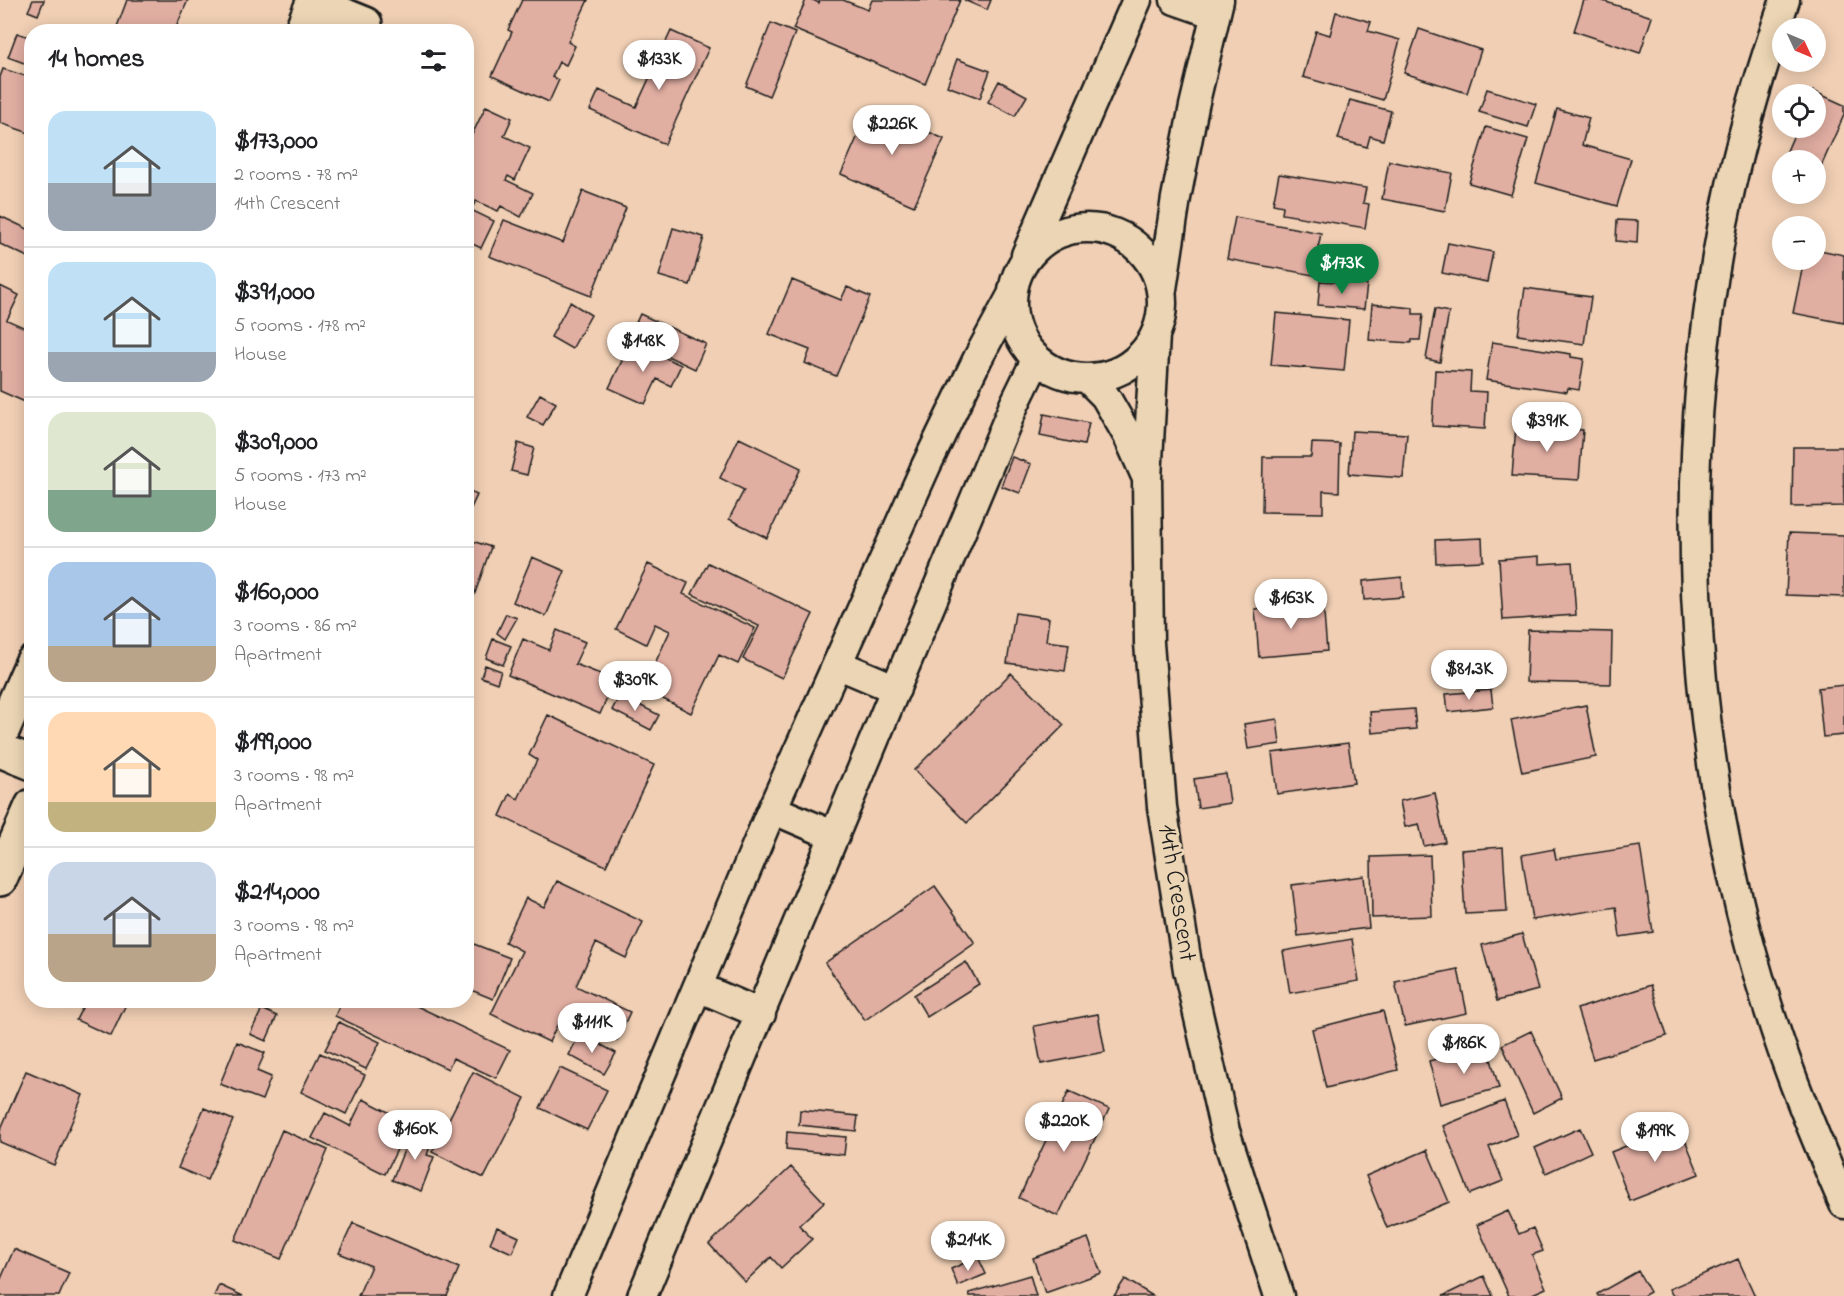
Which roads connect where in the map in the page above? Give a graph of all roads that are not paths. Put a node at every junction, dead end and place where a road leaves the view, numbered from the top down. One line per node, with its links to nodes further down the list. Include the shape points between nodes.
1 (1137, 0): 7 (street)
2 (1175, 0): 4 (street)
3 (1785, 0): 26 (street, via 1761,71 1731,185 1710,301 1698,419 1694,538 1699,644 1713,774 1736,891 1767,1006 1807,1118)
4 (1217, 7): 8 (street, via 1178,187)
5 (309, 12): 6 (street)
6 (368, 19)
7 (1024, 259): 8 (street, via 1038,244 1058,233 1080,227 1103,228 1124,236 1142,250 1155,269); 9 (street)
8 (1162, 291): 10 (street, via 1162,314)
9 (1011, 297): 11 (street, via 1012,320 1021,342); 14 (street, via 926,466)
10 (1155, 335): 12 (street, via 1138,358 1115,373); 13 (street, 14th Crescent)
11 (1036, 360): 12 (street, via 1060,374); 16 (street)
12 (1088, 379): 13 (street, 14th Crescent, via 1105,396)
13 (1147, 478): 29 (street, 14th Crescent, via 1149,643 1161,796 1188,970 1226,1131)
14 (837, 664): 16 (street); 20 (street)
15 (24, 681): 17 (street)
16 (896, 689): 22 (street)
17 (0, 736)
18 (0, 750): 19 (street)
19 (24, 760)
20 (772, 809): 22 (street); 24 (street)
21 (24, 824): 23 (street)
22 (835, 836): 25 (street)
23 (0, 879)
24 (698, 987): 25 (street); 27 (street)
25 (761, 1014): 28 (street)
26 (1844, 1204)
27 (574, 1294)
28 (642, 1296)
29 (1278, 1296)

